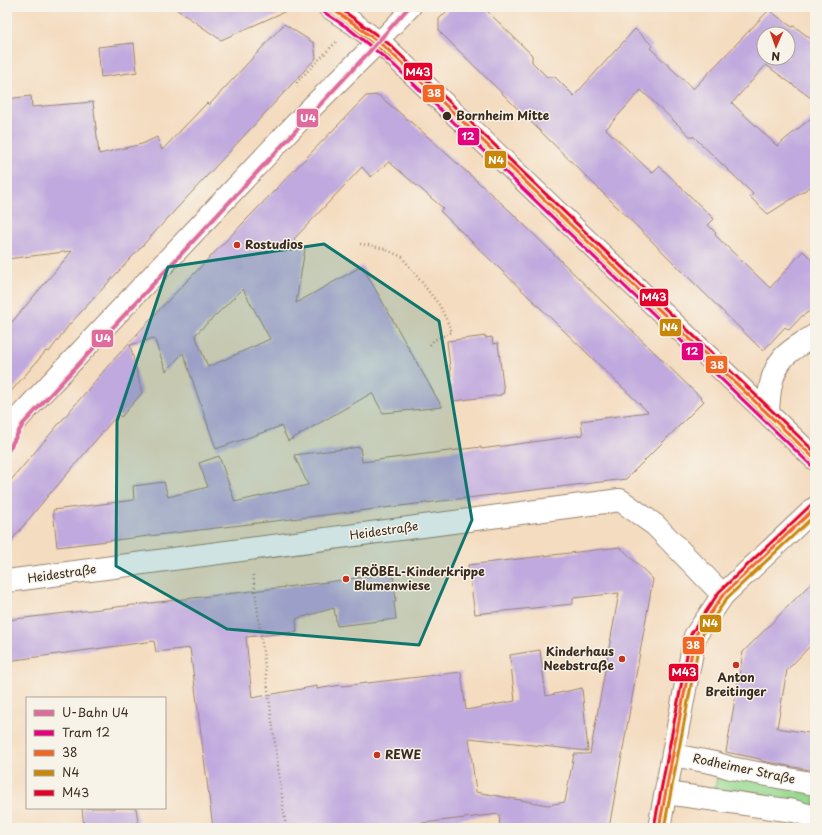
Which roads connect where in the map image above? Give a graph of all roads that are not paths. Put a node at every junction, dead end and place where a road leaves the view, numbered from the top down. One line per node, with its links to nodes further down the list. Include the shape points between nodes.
1 (329, 7): 3 (street)
2 (412, 7): 3 (street)
3 (378, 42): 5 (street); 6 (street, via 310,109)
4 (815, 335): 5 (street, via 785,356 776,369 772,378)
5 (768, 413): 7 (street)
6 (7, 430)
7 (815, 458)
8 (815, 508): 10 (street)
9 (7, 581): 10 (street, Heidestraße, via 620,500 655,525)
10 (723, 595): 11 (street, via 695,636)
11 (673, 755): 12 (street, Rodheimer Straße); 13 (street)
12 (815, 784)
13 (666, 793): 14 (street, via 794,812 808,815); 15 (street)
14 (815, 822)
15 (659, 828)

